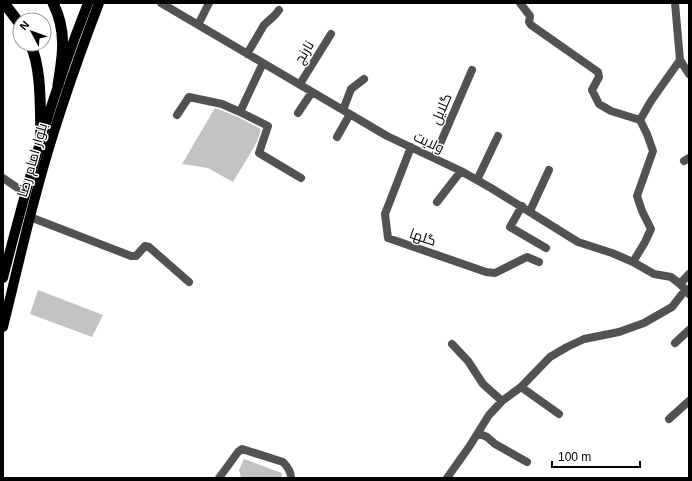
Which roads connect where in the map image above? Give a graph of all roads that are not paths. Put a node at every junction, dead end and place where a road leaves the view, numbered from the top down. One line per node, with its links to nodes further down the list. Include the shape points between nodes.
1 (4, 3): 10 (highway)
2 (53, 3): 21 (highway, via 59,14 63,39)
3 (88, 3): 21 (main road, بلوار امام رضا)
4 (99, 3): 42 (main road, بلوار امام رضا, via 68,88)
5 (161, 3): 11 (street, ولایت)
6 (209, 3): 11 (street)
7 (520, 3): 27 (street, via 530,16 531,25 598,72 599,77 592,90 599,104 611,111)
8 (676, 3): 15 (street)
9 (279, 10): 14 (street, via 264,25)
10 (12, 14)
11 (198, 25): 14 (street, ولایت)
12 (331, 34): 20 (street, نارنج)
13 (34, 52): 29 (highway, via 40,88)
14 (246, 54): 16 (street, ولایت)
15 (680, 60): 18 (street); 27 (street)
16 (263, 63): 20 (street, ولایت); 23 (street)
17 (472, 70): 32 (street, گلایل)
18 (689, 74)
19 (364, 79): 24 (street, via 351,89)
20 (300, 84): 22 (street, ولایت)
21 (58, 85): 29 (main road, بلوار امام رضا)
22 (312, 92): 24 (street, ولایت); 25 (street)
23 (240, 112): 26 (street, via 222,104 189,97); 36 (street, via 268,126 259,153)
24 (346, 112): 30 (street); 31 (street, ولایت)
25 (298, 113)
26 (177, 115)
27 (640, 120): 45 (street, via 653,151 637,196 651,228)
28 (498, 136): 37 (street)
29 (41, 137): 38 (main road, بلوار امام رضا)
30 (336, 138)
31 (412, 147): 32 (street, ولایت); 44 (street, گلها, via 384,214 388,238 486,272 495,273 527,257)
32 (434, 158): 34 (street, ولایت)
33 (549, 170): 41 (street)
34 (461, 171): 37 (street, ولایت); 39 (street)
35 (3, 178): 38 (street)
36 (301, 178)
37 (477, 180): 40 (street, ولایت)
38 (25, 193): 47 (main road, بلوار امام رضا)
39 (438, 202)
40 (522, 206): 41 (street, ولایت); 43 (street, via 510,227)
41 (530, 211): 45 (street, ولایت, via 578,242)
42 (30, 217): 48 (street, via 131,256 136,256 144,247 149,247); 50 (main road, بلوار امام رضا)
43 (546, 248)
44 (539, 262)
45 (633, 262): 49 (street, ولایت, via 654,274 671,277)
46 (689, 274): 49 (street)
47 (3, 278)
48 (189, 282)
49 (685, 289): 54 (street, via 672,307 644,323 619,332 584,339 550,357)
50 (3, 327)
51 (689, 330): 52 (street)
52 (675, 343)
53 (452, 344): 55 (street, via 468,360 483,384)
54 (520, 387): 55 (street); 57 (street)
55 (502, 401): 59 (street)
56 (689, 401): 58 (street)
57 (559, 414)
58 (669, 419)
59 (478, 433): 60 (street); 63 (street)
60 (527, 462)
61 (219, 478): 62 (street, via 242,449 283,462)
62 (291, 478)
63 (447, 478)

